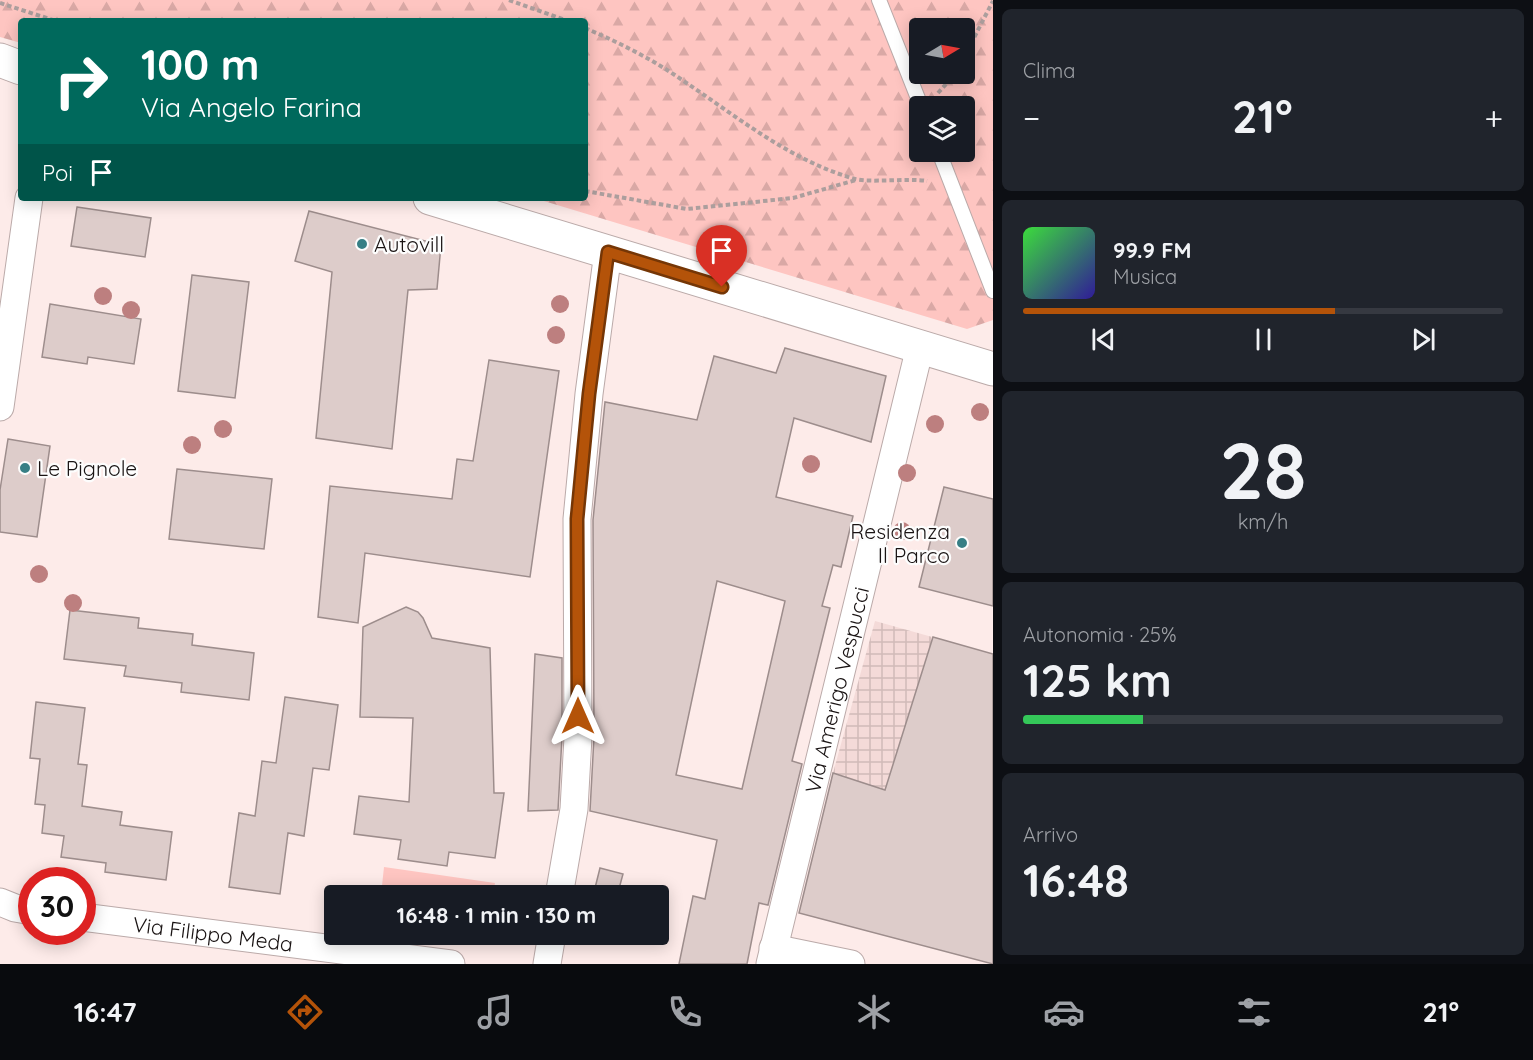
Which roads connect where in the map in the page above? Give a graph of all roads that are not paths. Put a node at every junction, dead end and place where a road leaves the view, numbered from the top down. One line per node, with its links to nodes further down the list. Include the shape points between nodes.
1 (879, 0): 6 (lane)
2 (0, 60): 3 (street)
3 (18, 67)
4 (0, 79): 5 (street)
5 (18, 82)
6 (917, 96)
7 (943, 162): 11 (lane)
8 (29, 201): 15 (street)
9 (440, 201): 10 (street)
10 (608, 252): 13 (street); 16 (street, via 577,519 578,737 574,809)
11 (989, 265): 12 (lane)
12 (993, 291)
13 (920, 347): 14 (street); 21 (street, Via Amerigo Vespucci)
14 (993, 369)
15 (0, 407)
16 (561, 885)
17 (0, 902): 18 (street)
18 (18, 909)
19 (96, 919): 22 (street, Via Filippo Meda)
20 (550, 945): 23 (street)
21 (772, 956): 24 (street)
22 (451, 964)
23 (547, 964)
24 (851, 964)

